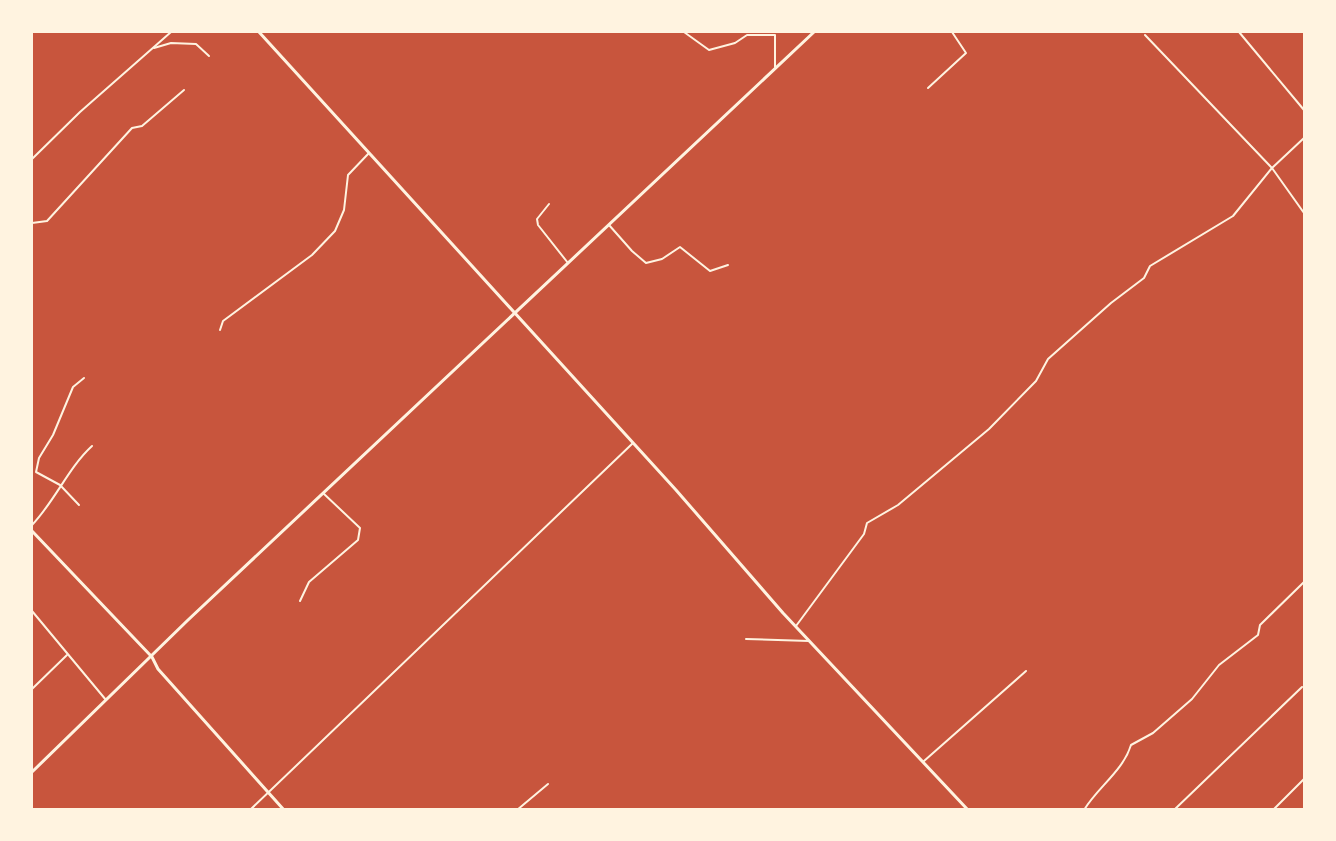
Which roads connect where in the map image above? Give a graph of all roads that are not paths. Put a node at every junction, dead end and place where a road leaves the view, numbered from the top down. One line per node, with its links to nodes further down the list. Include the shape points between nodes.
1 (171, 32): 9 (street)
2 (260, 32): 16 (street)
3 (684, 32): 7 (street, via 709,50 735,44 747,35)
4 (814, 32): 11 (street)
5 (952, 32): 12 (street, via 966,52)
6 (1239, 32): 14 (street)
7 (775, 33): 11 (street)
8 (1145, 35): 18 (street)
9 (154, 48): 10 (street, via 196,44); 17 (street)
10 (209, 56)
11 (775, 68): 22 (street)
12 (928, 88)
13 (184, 90): 21 (street, via 142,126 132,128 47,221)
14 (1305, 110)
15 (1305, 138): 18 (street)
16 (369, 153): 25 (street); 26 (street, via 348,175 344,210 335,231 312,255 223,321)
17 (32, 159)
18 (1272, 168): 20 (street); 42 (street, via 1233,216 1150,266 1144,278 1048,359 1036,381 989,429 898,506 867,523 864,534)
19 (549, 204): 23 (street, via 537,219 538,225)
20 (1305, 213)
21 (32, 223)
22 (609, 225): 23 (street); 24 (street, via 646,263 662,259 680,247 710,271)
23 (568, 263): 25 (street)
24 (728, 265)
25 (516, 313): 28 (street); 33 (street)
26 (220, 330)
27 (84, 378): 30 (street, via 73,387)
28 (633, 443): 42 (street); 55 (street)
29 (92, 446): 32 (street)
30 (36, 472): 31 (street); 32 (street)
31 (32, 476)
32 (60, 485): 34 (street); 35 (street, via 48,508)
33 (323, 493): 38 (street, via 360,528 358,540 309,582); 46 (street)
34 (79, 505)
35 (32, 525)
36 (32, 531): 46 (street)
37 (1305, 582): 60 (street, via 1260,625 1258,635 1219,665 1192,699 1153,733 1131,745 1106,786 1094,793)
38 (300, 601)
39 (32, 611): 40 (street)
40 (35, 615): 41 (street); 45 (street)
41 (32, 618)
42 (796, 626): 44 (street)
43 (746, 639): 44 (street)
44 (809, 641): 51 (street)
45 (67, 655): 49 (street); 50 (street)
46 (152, 657): 50 (street); 55 (street, via 158,669)
47 (1026, 671): 51 (street)
48 (1302, 687): 61 (street)
49 (32, 689)
50 (107, 700): 52 (street)
51 (924, 761): 59 (street)
52 (32, 772)
53 (1305, 779): 62 (street)
54 (548, 784): 58 (street)
55 (268, 792): 56 (street); 57 (street)
56 (250, 810)
57 (284, 810)
58 (517, 810)
59 (968, 810)
60 (1084, 810)
61 (1174, 810)
62 (1273, 810)

